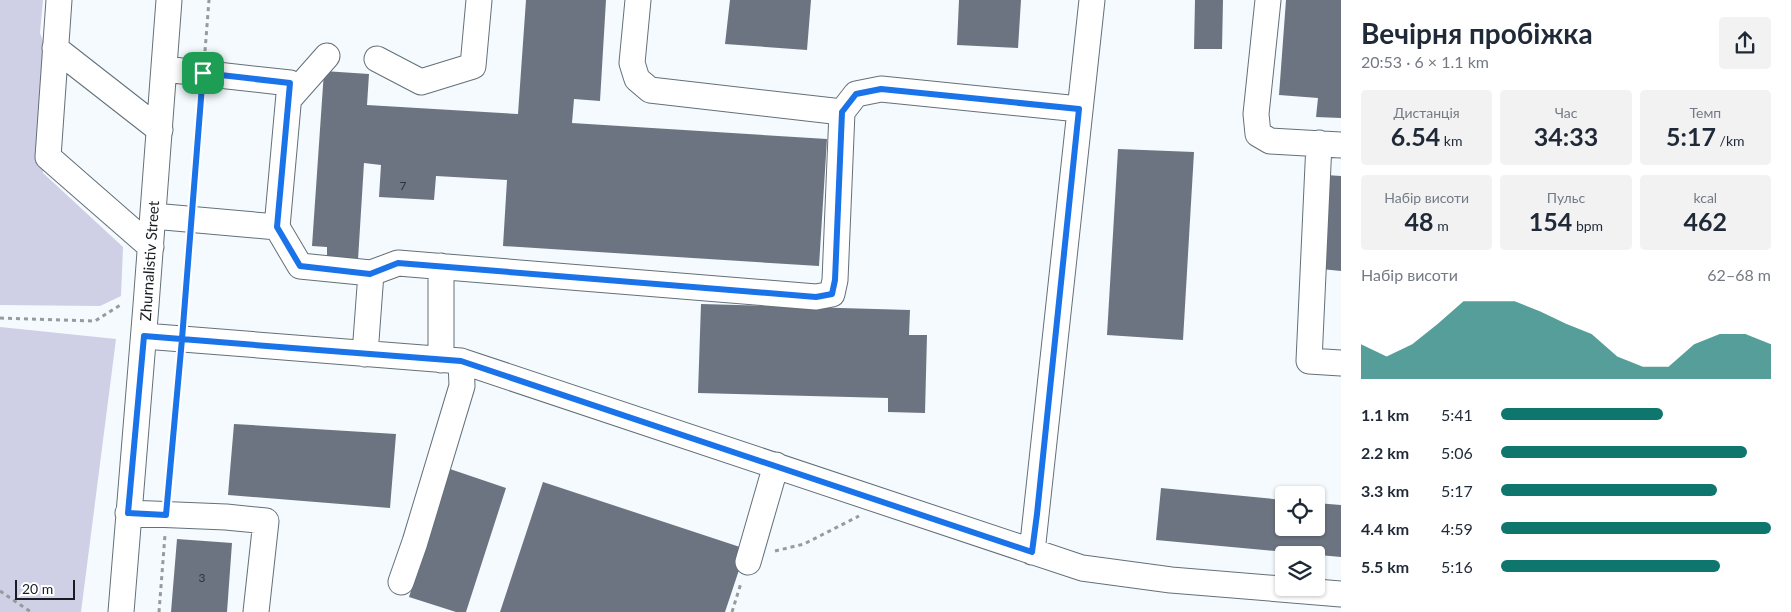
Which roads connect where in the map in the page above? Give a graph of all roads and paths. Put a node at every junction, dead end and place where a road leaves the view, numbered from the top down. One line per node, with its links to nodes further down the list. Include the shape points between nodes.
1 (59, 0): 8 (street)
2 (169, 0): 11 (street, Zhurnalistiv Street)
3 (209, 0): 12 (path)
4 (479, 0): 10 (street, via 473,66 421,82)
5 (638, 0): 15 (street, via 632,63 637,79 650,90)
6 (1092, 0): 14 (street)
7 (1268, 0): 17 (street, via 1256,114 1258,134 1270,141)
8 (55, 48): 16 (street); 21 (street, via 48,157)
9 (327, 56): 13 (street)
10 (377, 59)
11 (164, 69): 12 (street); 16 (street, Zhurnalistiv Street)
12 (203, 73): 13 (street, via 290,83); 19 (path)
13 (288, 99): 20 (street)
14 (1079, 109): 15 (street, via 881,89 856,94); 35 (street)
15 (842, 112): 22 (street, via 832,294 816,297)
16 (160, 130): 18 (street, Zhurnalistiv Street)
17 (1330, 144): 30 (street, via 1309,361)
18 (153, 216): 19 (street); 21 (street, Zhurnalistiv Street)
19 (192, 219): 20 (street); 27 (path)
20 (277, 227): 23 (street, via 300,266)
21 (151, 247): 26 (street, Zhurnalistiv Street)
22 (441, 266): 23 (street, via 398,263); 29 (street)
23 (370, 274): 28 (street)
24 (122, 304): 25 (path, via 95,321)
25 (0, 318)
26 (144, 336): 27 (street); 33 (street, Zhurnalistiv Street)
27 (182, 339): 28 (street); 34 (path)
28 (365, 354): 29 (street)
29 (451, 361): 31 (street); 37 (street, via 462,386)
30 (1341, 363)
31 (776, 466): 32 (street); 36 (street)
32 (886, 502): 35 (street); 36 (path, via 804,544 770,552)
33 (128, 513): 34 (street); 41 (street, Zhurnalistiv Street)
34 (166, 515): 42 (path); 43 (street, via 266,521)
35 (1032, 552): 39 (street, via 1082,568 1172,580)
36 (748, 562): 44 (path)
37 (401, 582)
38 (0, 591): 40 (path)
39 (1341, 594)
40 (31, 612)
41 (120, 612)
42 (159, 612)
43 (256, 612)
44 (732, 612)

